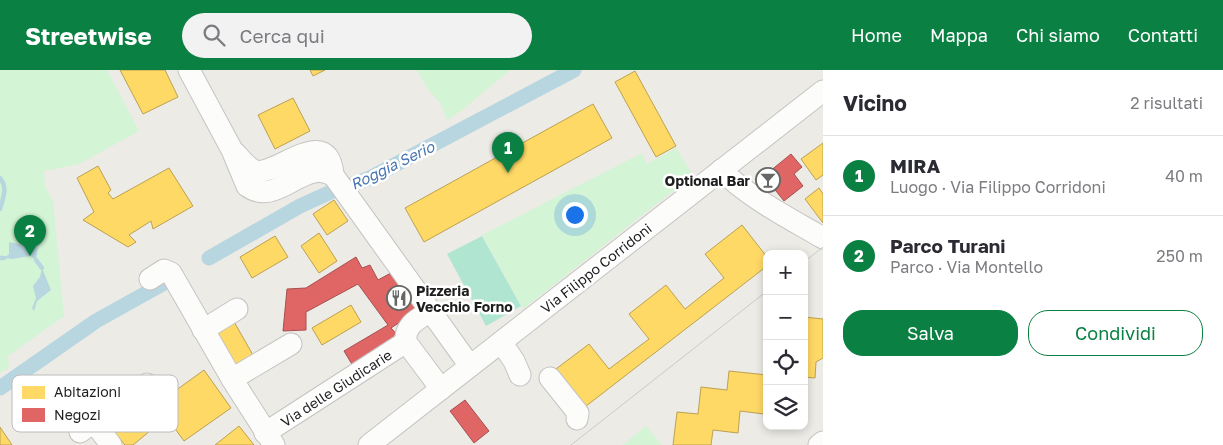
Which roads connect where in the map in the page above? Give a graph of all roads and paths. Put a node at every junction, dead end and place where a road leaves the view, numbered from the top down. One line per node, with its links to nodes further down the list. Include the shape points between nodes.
1 (189, 70): 7 (street, via 232,150 251,169 262,172 306,152 321,153 329,160 337,180)
2 (823, 91): 3 (street, Via Filippo Corridoni)
3 (721, 170): 4 (street, via 758,201); 10 (street, Via Filippo Corridoni)
4 (823, 238)
5 (150, 279): 8 (street, via 164,270 171,273)
6 (237, 309): 8 (street)
7 (431, 311): 9 (street, Via delle Giudicarie, via 409,326 404,333); 12 (street)
8 (204, 330): 15 (street)
9 (406, 342): 16 (street, Via delle Giudicarie); 19 (street, Via delle Giudicarie)
10 (501, 342): 12 (street, Via Filippo Corridoni); 13 (street)
11 (291, 344): 15 (street)
12 (470, 366): 16 (street, Via Filippo Corridoni)
13 (520, 375)
14 (550, 378): 17 (street, via 576,409)
15 (232, 379): 19 (street)
16 (441, 389): 22 (street, Via Filippo Corridoni)
17 (577, 419)
18 (94, 432): 21 (street)
19 (270, 439)
20 (823, 442): 23 (street)
21 (112, 445)
22 (369, 445)
23 (819, 445)

